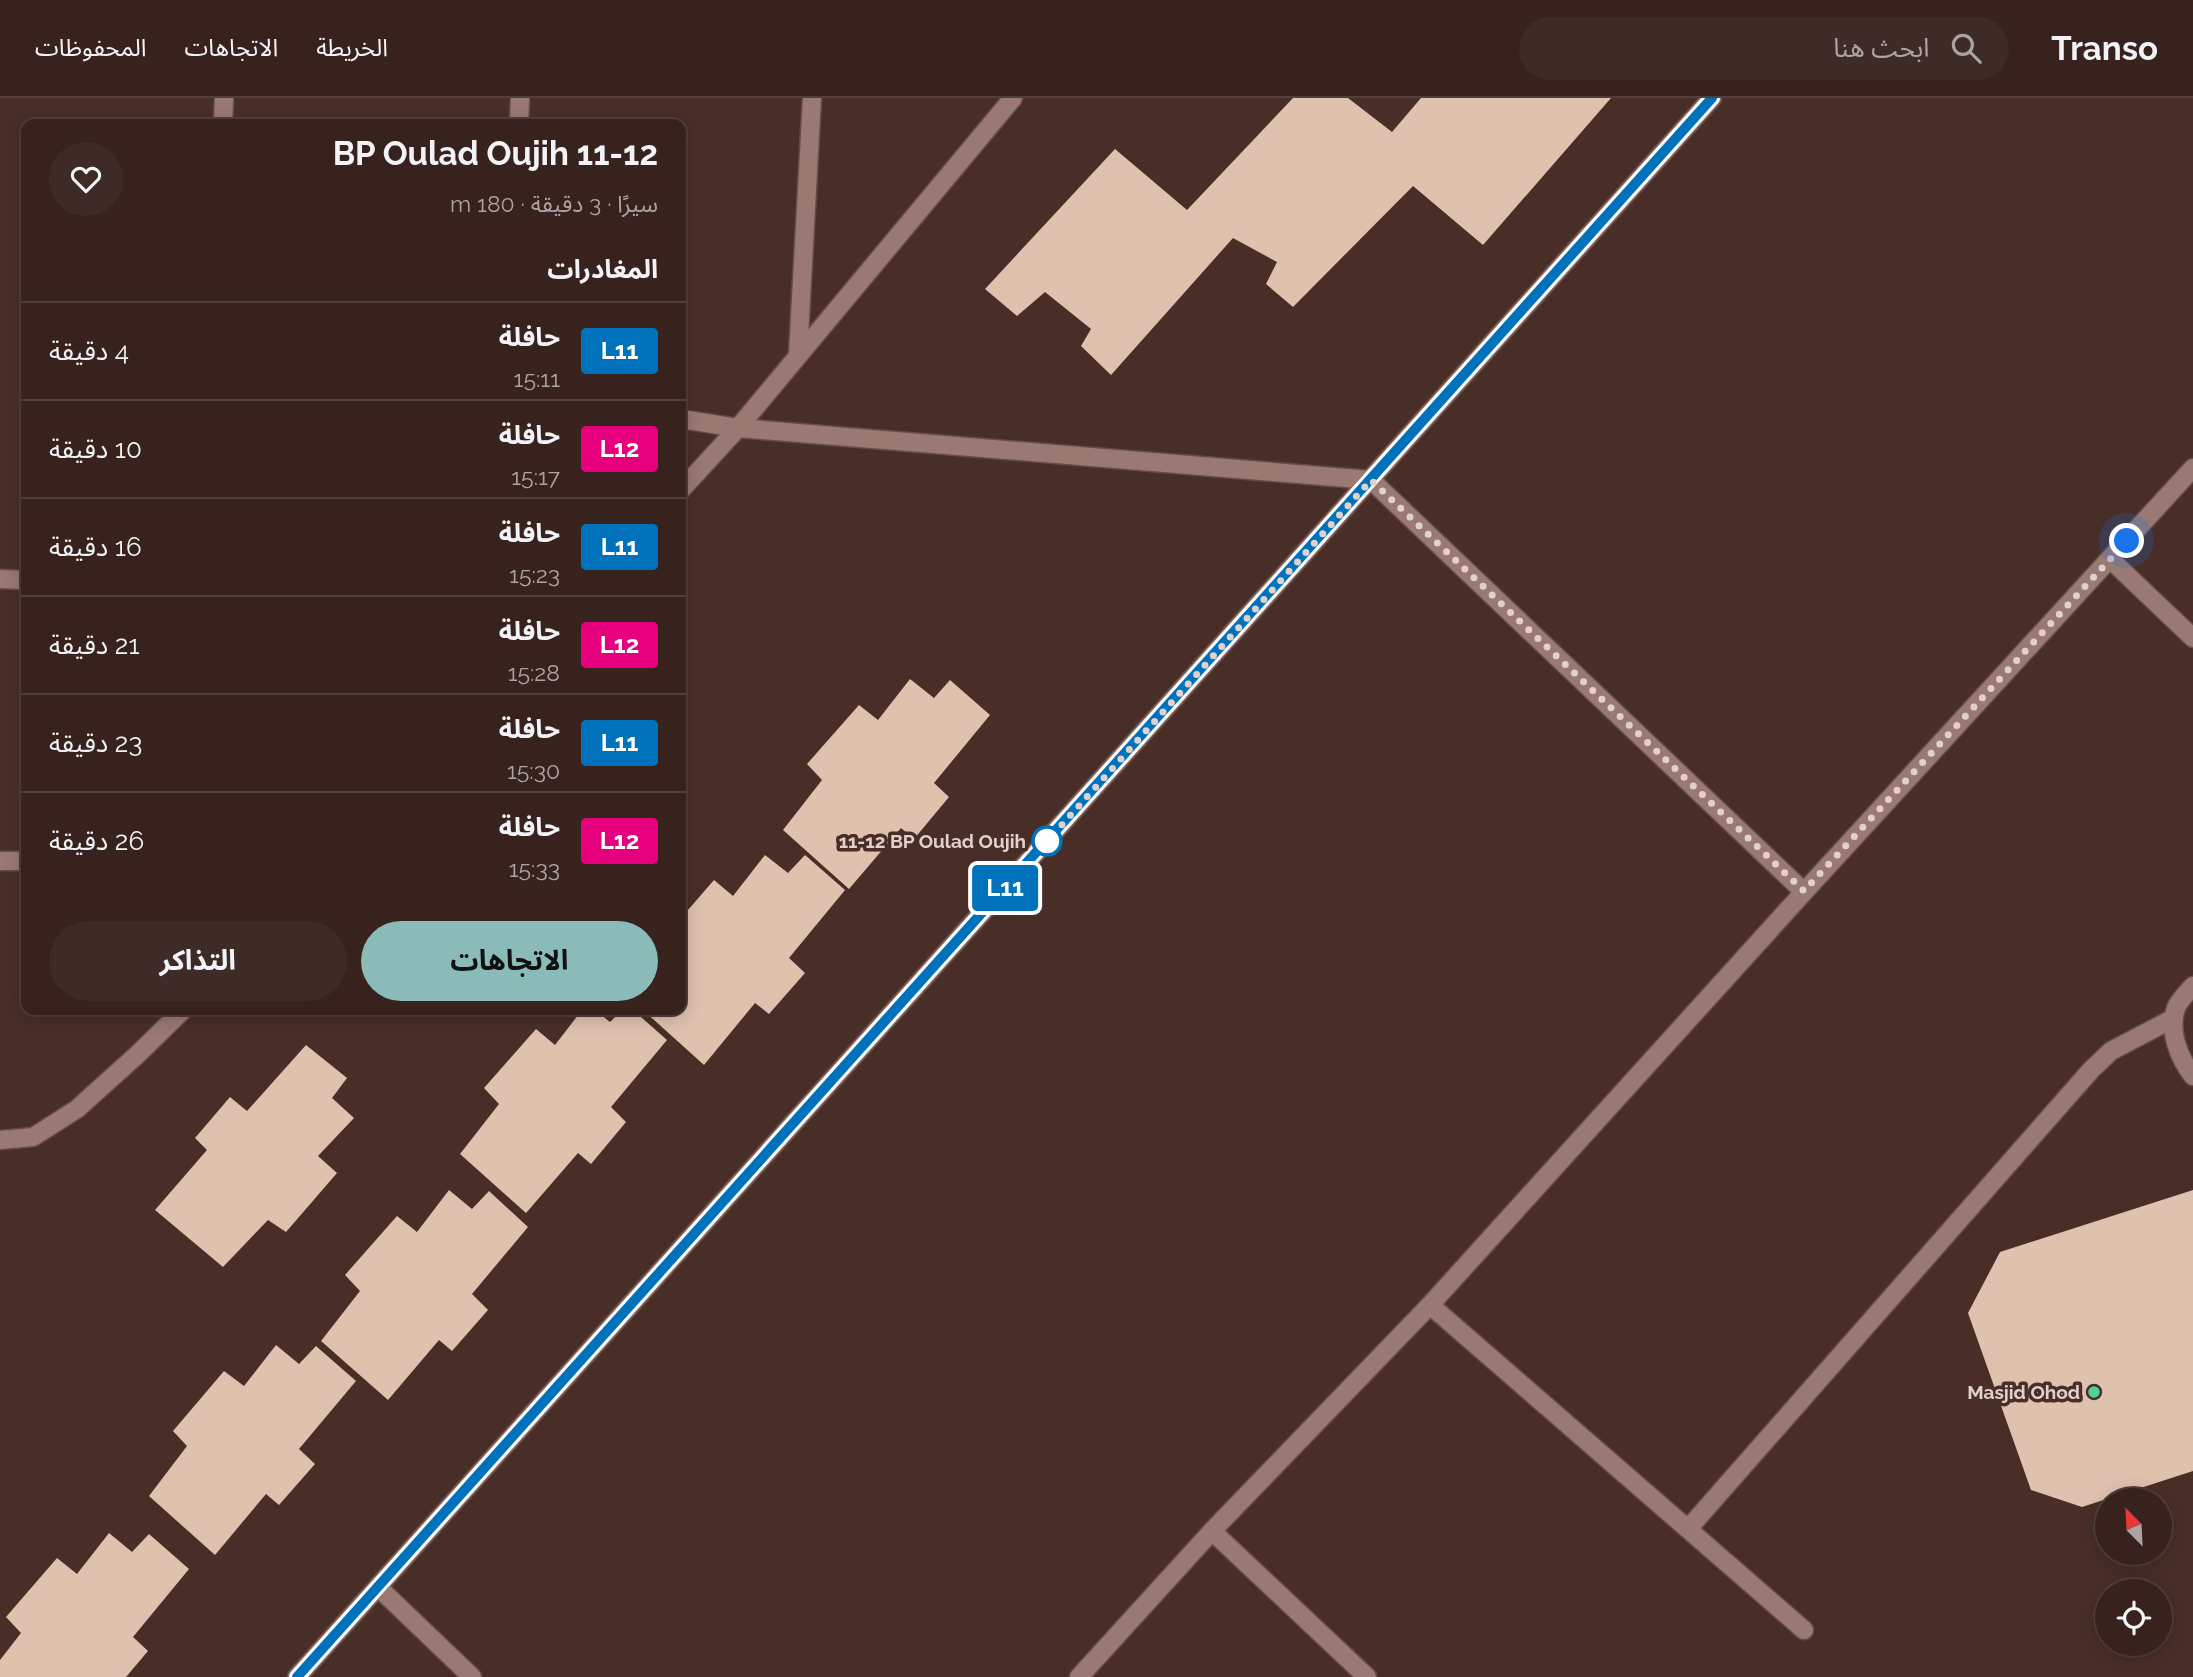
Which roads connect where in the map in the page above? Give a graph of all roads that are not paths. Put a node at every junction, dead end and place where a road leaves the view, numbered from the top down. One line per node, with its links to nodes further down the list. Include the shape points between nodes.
1 (224, 98): 6 (street)
2 (520, 98): 7 (street)
3 (811, 98): 8 (street)
4 (1013, 98): 8 (street)
5 (1712, 98): 12 (street)
6 (223, 119)
7 (519, 119)
8 (798, 354): 10 (street)
9 (686, 420): 10 (street)
10 (738, 428): 12 (street); 13 (street)
11 (2193, 468): 14 (street)
12 (1371, 480): 20 (street); 29 (street)
13 (686, 485)
14 (2110, 559): 17 (street); 20 (street)
15 (0, 579): 16 (street)
16 (21, 580)
17 (2193, 638)
18 (0, 861): 19 (street)
19 (21, 861)
20 (1804, 891): 26 (street)
21 (2193, 986): 23 (street, via 2177,1005)
22 (178, 1015): 25 (street, via 76,1109 33,1137)
23 (2174, 1018): 24 (street, via 2174,1038); 27 (street, via 2112,1051 2091,1070)
24 (2193, 1076)
25 (0, 1140)
26 (1430, 1305): 27 (street); 28 (street)
27 (1688, 1529): 30 (street)
28 (1212, 1531): 33 (street); 34 (street)
29 (379, 1588): 31 (street); 32 (street)
30 (1804, 1630)
31 (297, 1677)
32 (472, 1677)
33 (1079, 1677)
34 (1367, 1677)

